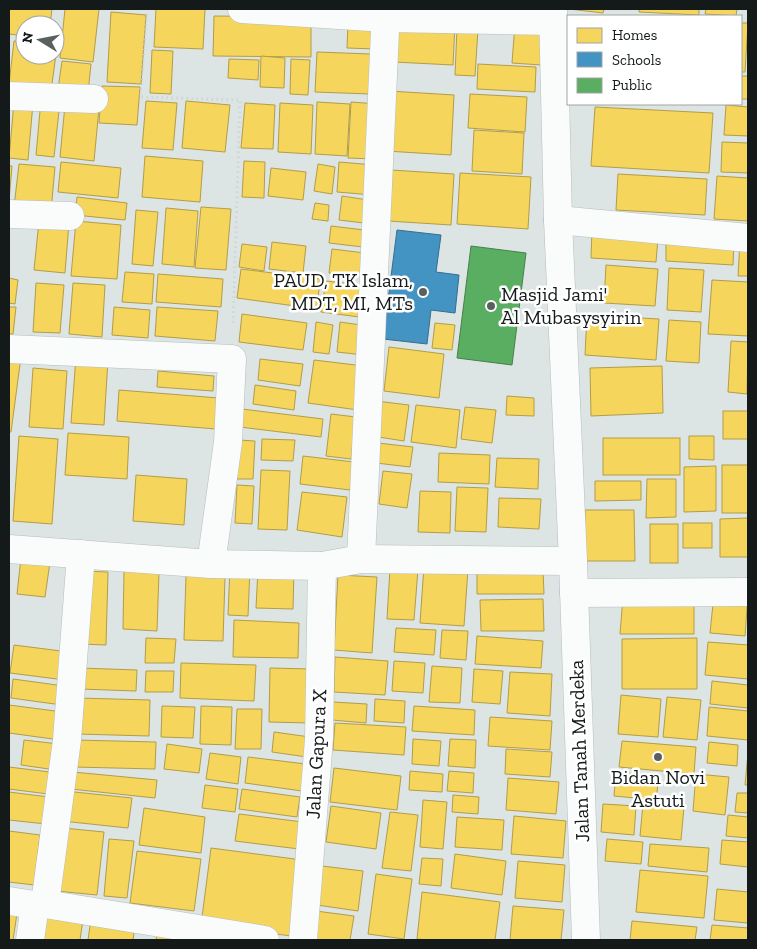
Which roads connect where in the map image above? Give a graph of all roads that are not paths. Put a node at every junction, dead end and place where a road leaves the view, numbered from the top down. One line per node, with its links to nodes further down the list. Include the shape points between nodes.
1 (242, 9): 2 (street)
2 (386, 13): 3 (street); 13 (street)
3 (553, 15): 8 (street, Jalan Tanah Merdeka)
4 (9, 96): 5 (street)
5 (94, 99)
6 (9, 214): 7 (street)
7 (70, 216)
8 (558, 220): 9 (street); 14 (street, Jalan Tanah Merdeka)
9 (748, 238)
10 (9, 349): 15 (street, via 232,359 228,442)
11 (9, 549): 12 (street)
12 (81, 554): 15 (street); 19 (street, via 67,740)
13 (361, 559): 14 (street); 16 (street)
14 (573, 561): 18 (street, Jalan Tanah Merdeka)
15 (211, 564): 16 (street)
16 (322, 566): 23 (street, Jalan Gapura X, via 318,739)
17 (748, 592): 18 (street)
18 (574, 593): 24 (street, Jalan Tanah Merdeka)
19 (30, 904): 20 (street); 21 (street)
20 (153, 931): 22 (street)
21 (30, 940)
22 (265, 940)
23 (302, 940)
24 (586, 940)

